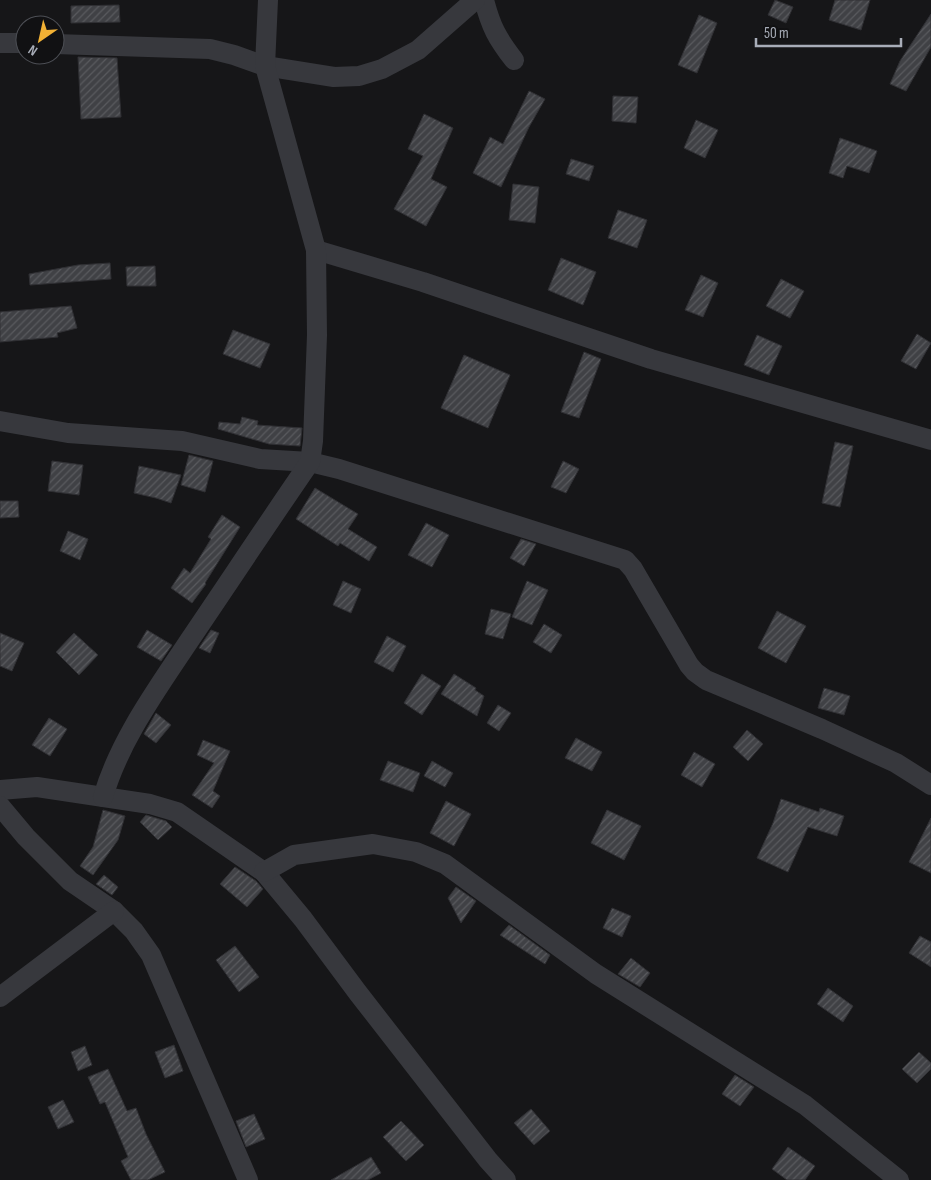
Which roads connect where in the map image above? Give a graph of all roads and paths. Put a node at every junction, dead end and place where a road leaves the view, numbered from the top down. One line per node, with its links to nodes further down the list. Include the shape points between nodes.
1 (268, 0): 8 (street)
2 (474, 0): 8 (street, via 418,50 359,76 334,77)
3 (484, 0): 7 (street, via 500,42)
4 (0, 43): 5 (street)
5 (15, 43)
6 (65, 44): 8 (street, via 210,49)
7 (514, 60)
8 (265, 66): 9 (street)
9 (316, 250): 11 (street, via 423,282 651,359); 12 (street, via 316,354)
10 (0, 421): 12 (street, via 68,433 182,441 260,459)
11 (931, 440)
12 (310, 462): 13 (street, via 625,560 695,672 706,680 896,763); 15 (street, via 136,724 109,776)
13 (931, 785)
14 (0, 790): 15 (street, via 37,787)
15 (102, 797): 17 (street, via 150,804 177,812)
16 (0, 806): 18 (street, via 26,838 70,881)
17 (264, 872): 21 (street); 22 (street, via 294,855 373,844 416,852 445,864 596,974 805,1105)
18 (114, 912): 19 (street); 20 (street, via 134,931 151,955)
19 (0, 997)
20 (248, 1180)
21 (506, 1180)
22 (899, 1180)

